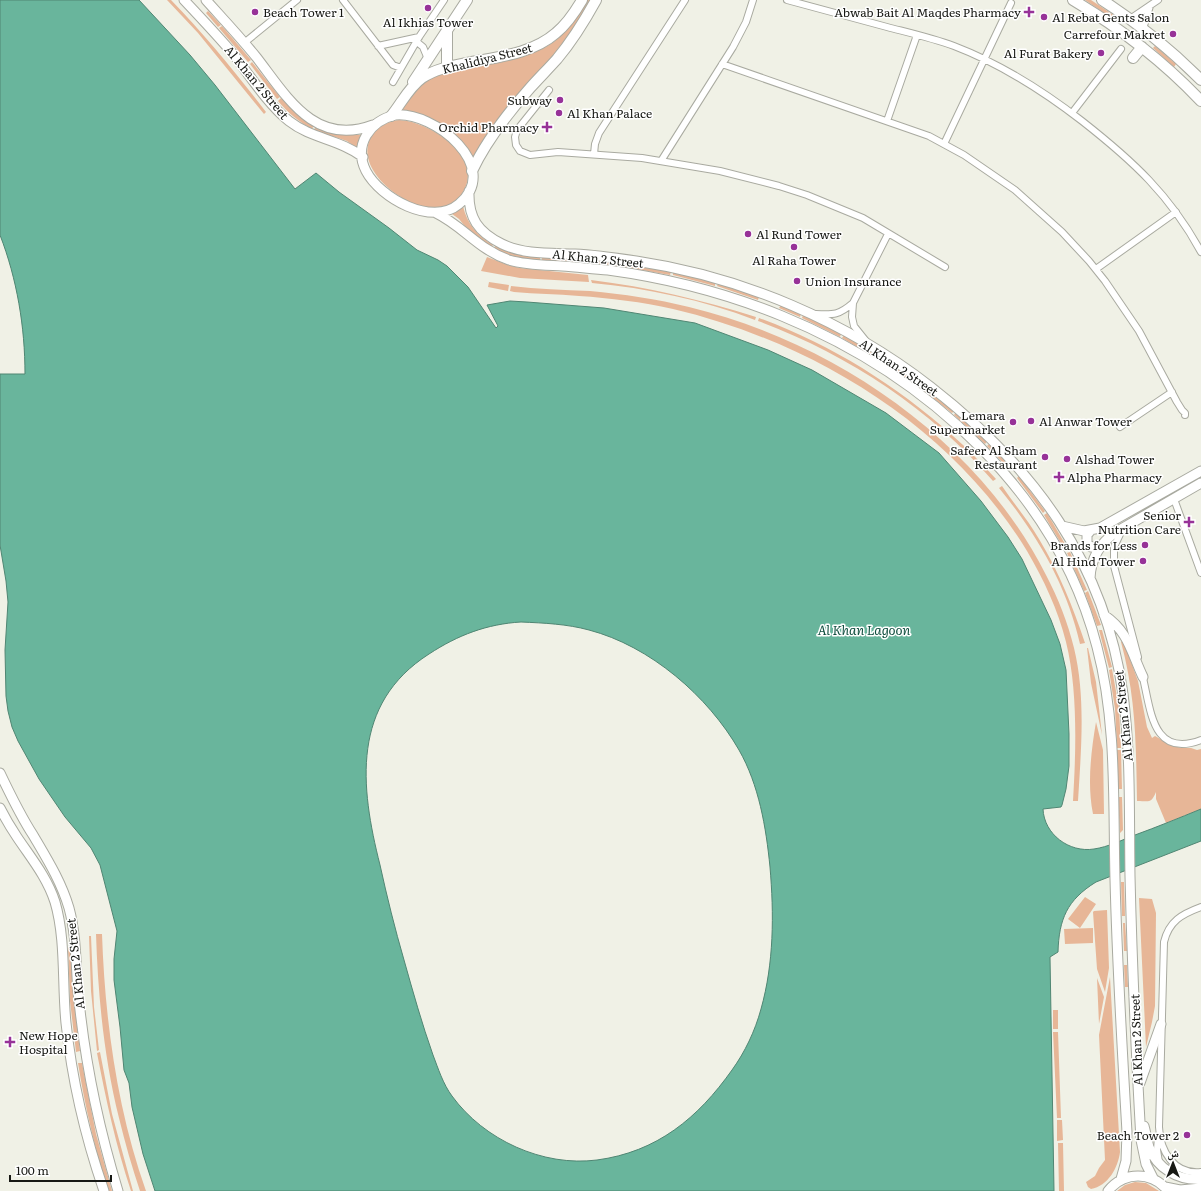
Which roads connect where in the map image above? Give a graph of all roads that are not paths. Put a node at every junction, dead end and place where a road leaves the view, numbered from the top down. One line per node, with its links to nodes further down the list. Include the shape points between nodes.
1 (184, 0): 49 (main road, Al Khan 2 Street, via 220,38 283,115 302,130 341,144)
2 (206, 0): 24 (main road, Al Khan 2 Street)
3 (296, 0): 24 (street)
4 (343, 0): 17 (street)
5 (353, 0): 17 (street)
6 (444, 0): 23 (street)
7 (467, 0): 20 (main road)
8 (582, 0): 35 (main road, Khalidiya Street, via 557,33 535,47)
9 (596, 0): 51 (main road, via 558,58 500,125)
10 (685, 0): 48 (street, via 598,134)
11 (753, 0): 33 (street, via 740,34)
12 (787, 0): 22 (street)
13 (1073, 0): 28 (main road)
14 (1102, 0): 19 (main road)
15 (1158, 0): 18 (street)
16 (1012, 4): 32 (street)
17 (348, 6): 25 (street)
18 (1150, 6): 19 (street); 21 (street)
19 (1130, 19): 21 (main road)
20 (447, 29): 26 (main road); 35 (main road)
21 (1143, 29): 37 (main road)
22 (917, 35): 32 (street); 45 (street)
23 (418, 40): 25 (street); 27 (street); 34 (street)
24 (244, 43): 46 (main road, Al Khan 2 Street, via 290,101 308,117 325,126 344,130 358,130)
25 (378, 46): 34 (street, via 393,65)
26 (436, 46): 27 (street); 31 (main road)
27 (423, 47): 31 (street)
28 (1142, 47): 30 (main road); 36 (main road)
29 (1121, 48): 43 (street)
30 (1133, 58)
31 (428, 59): 41 (main road)
32 (985, 59): 43 (street, via 1033,85); 47 (street)
33 (722, 64): 45 (street); 50 (street)
34 (401, 68): 38 (street)
35 (447, 68): 41 (main road, Khalidiya Street, via 421,79)
36 (1173, 74): 39 (main road, via 1181,69); 42 (main road)
37 (1201, 80)
38 (393, 82)
39 (1201, 87)
40 (549, 90): 48 (street, via 517,130 515,137 518,148 530,155 551,152)
41 (407, 95): 44 (main road, Khalidiya Street)
42 (1201, 101)
43 (1072, 113): 53 (street, via 1129,159)
44 (391, 116): 46 (main road); 51 (main road, via 410,116 441,130 456,141 466,153)
45 (887, 121): 47 (street)
46 (374, 125): 49 (main road, via 365,137)
47 (944, 144): 58 (street, via 999,179 1039,210)
48 (594, 154): 50 (street)
49 (363, 157): 54 (main road, via 364,166 370,176 388,193 416,209)
50 (661, 161): 55 (street, via 720,171 807,195 858,216)
51 (472, 171): 52 (main road)
52 (469, 191): 54 (main road, via 458,205); 60 (main road, Al Khan 2 Street, via 470,209 477,225 487,235 507,246 524,251 624,259 683,270 749,289)
53 (1176, 212): 56 (street); 58 (street)
54 (436, 213): 91 (main road, Al Khan 2 Street, via 452,222 486,249 509,260 660,279 718,294 782,316 824,336 865,358 904,384 955,424 993,461 1029,504 1053,541 1076,586 1091,625 1102,666 1110,729 1116,922 1128,1142)
55 (888, 234): 57 (street); 59 (street)
56 (1201, 252)
57 (945, 267)
58 (1096, 270): 62 (street, via 1139,331)
59 (853, 303): 60 (street, via 836,314); 61 (street, via 854,326)
60 (812, 314): 61 (main road, Al Khan 2 Street)
61 (869, 345): 68 (main road, Al Khan 2 Street, via 930,386 995,442 1033,485)
62 (1172, 392): 63 (street); 64 (street)
63 (1185, 414)
64 (1120, 427)
65 (1201, 471): 69 (main road, via 1104,526)
66 (1201, 484): 67 (main road)
67 (1174, 499): 70 (main road); 72 (street)
68 (1062, 526): 69 (main road); 73 (main road, Al Khan 2 Street)
69 (1091, 530): 71 (main road, via 1086,537 1088,543 1091,547)
70 (1122, 530): 71 (main road, via 1107,539); 75 (street, via 1114,547 1114,566)
71 (1100, 548): 73 (main road, via 1092,562)
72 (1201, 573)
73 (1090, 578): 74 (main road, Al Khan 2 Street)
74 (1104, 615): 75 (main road, via 1119,627 1127,638); 85 (main road, Al Khan 2 Street, via 1116,657 1126,736)
75 (1143, 678): 76 (street, via 1153,721 1159,734 1170,742 1180,744)
76 (1201, 740)
77 (0, 773): 80 (main road, Al Khan 2 Street, via 23,819 56,874)
78 (0, 808): 81 (main road, Al Khan 2 Street, via 46,880)
79 (1201, 907): 84 (street, via 1178,917 1165,935)
80 (72, 920): 81 (main road); 83 (main road, Al Khan 2 Street)
81 (59, 922): 82 (main road, Al Khan 2 Street)
82 (62, 942): 83 (main road); 95 (main road, Al Khan 2 Street, via 65,1006 73,1071 84,1124)
83 (75, 942): 96 (main road, Al Khan 2 Street, via 79,1008 87,1060 100,1126)
84 (1161, 1024): 85 (main road); 87 (street)
85 (1138, 1088): 86 (main road, Al Khan 2 Street)
86 (1139, 1103): 88 (main road, via 1149,1148); 90 (main road, Al Khan 2 Street, via 1142,1148)
87 (1159, 1127): 88 (street); 89 (street, via 1165,1153 1173,1163 1190,1172)
88 (1159, 1164): 92 (main road, via 1181,1177)
89 (1201, 1172)
90 (1153, 1178): 91 (main road, via 1137,1175); 94 (main road)
91 (1121, 1179): 97 (main road)
92 (1201, 1180)
93 (1201, 1188): 94 (main road)
94 (1166, 1189)
95 (104, 1191)
96 (118, 1191)
97 (1108, 1191)

